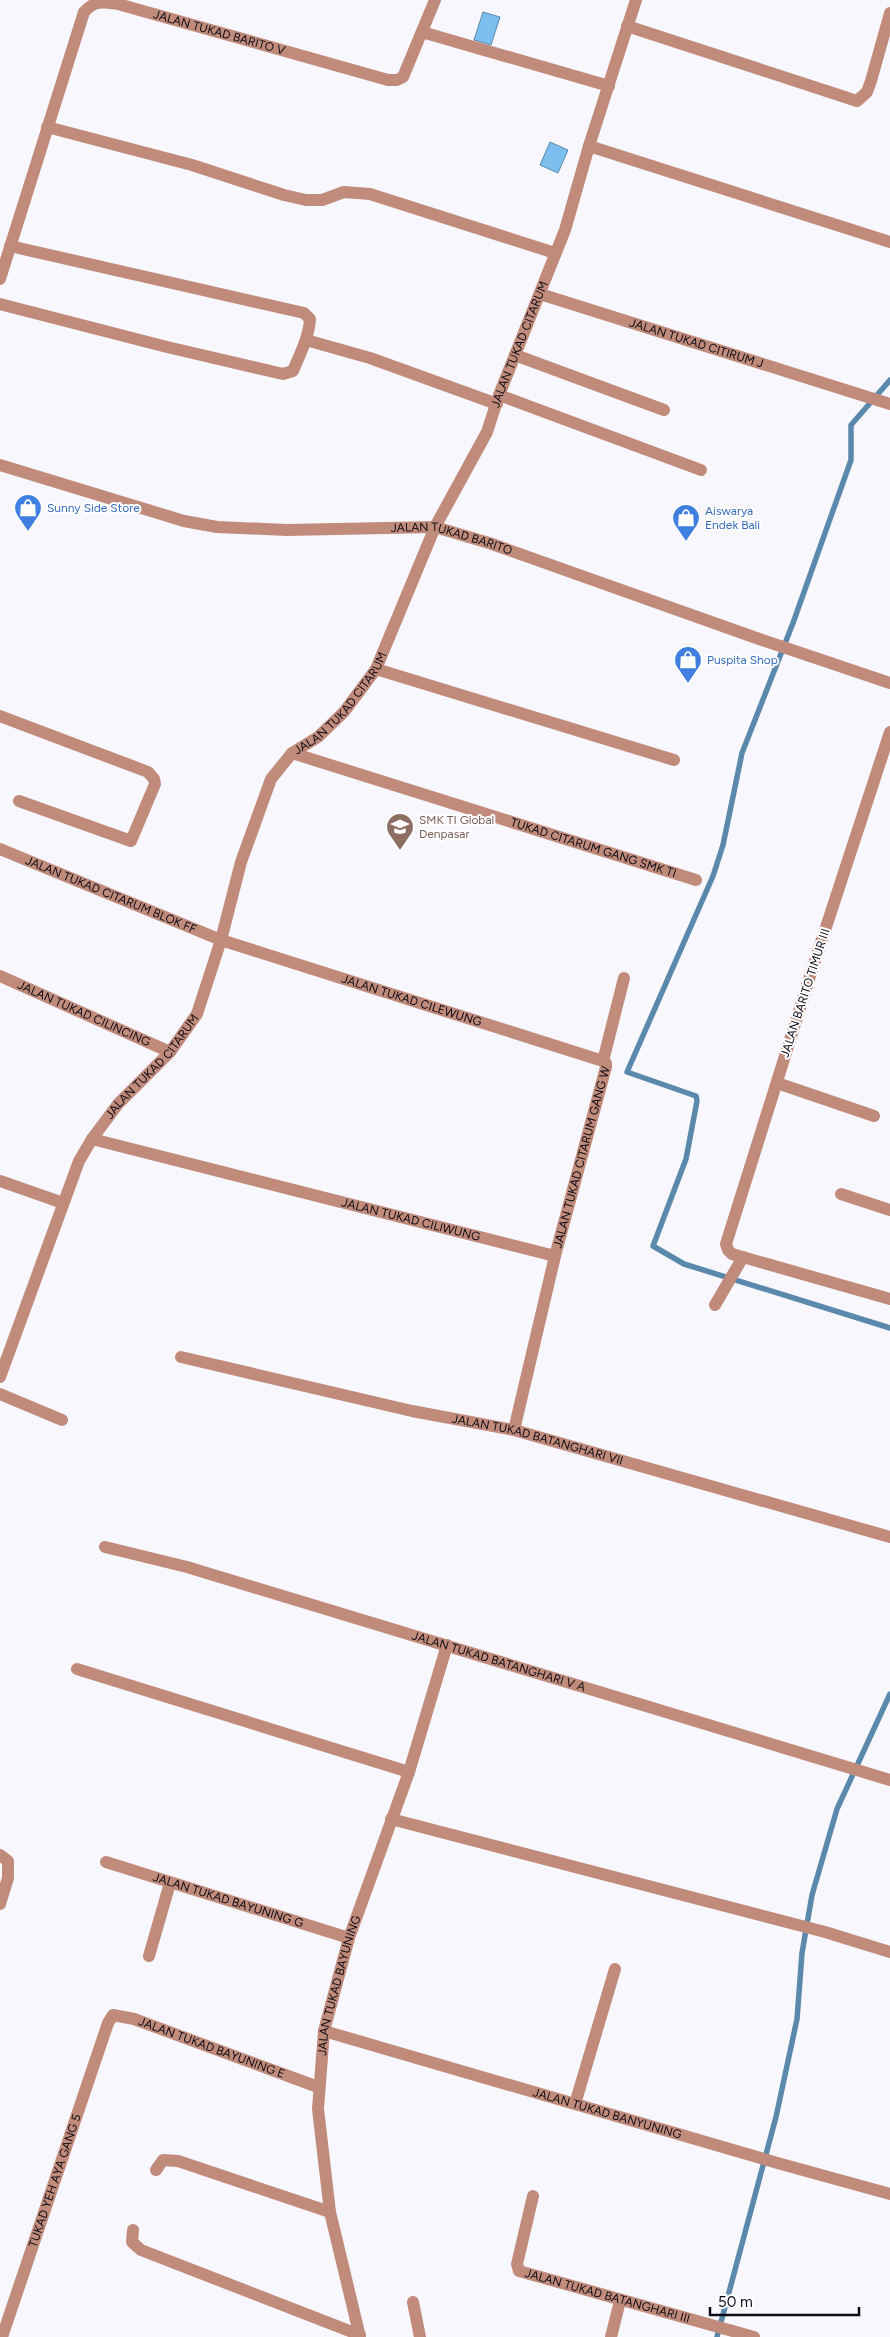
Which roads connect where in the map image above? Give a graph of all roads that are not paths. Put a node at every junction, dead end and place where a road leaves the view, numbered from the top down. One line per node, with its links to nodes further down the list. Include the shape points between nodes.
1 (435, 0): 5 (street, JALAN TUKAD BARITO V)
2 (636, 0): 4 (street, JALAN TUKAD CITARUM)
3 (890, 14): 4 (street, via 867,92 858,101)
4 (627, 26): 6 (street, JALAN TUKAD CITARUM)
5 (422, 32): 6 (street); 7 (street, JALAN TUKAD BARITO V, via 403,77 388,80 98,1 84,12)
6 (609, 86): 8 (street, JALAN TUKAD CITARUM)
7 (47, 128): 10 (street, JALAN TUKAD BARITO V); 11 (street, via 192,165 306,200 322,200 344,192 370,194)
8 (589, 146): 9 (street); 11 (street, JALAN TUKAD CITARUM)
9 (890, 242)
10 (10, 246): 12 (street, JALAN TUKAD BARITO V); 15 (street, via 304,313 310,318)
11 (556, 253): 13 (street, JALAN TUKAD CITARUM)
12 (0, 279)
13 (540, 294): 16 (street, JALAN TUKAD CITARUM); 18 (street, JALAN TUKAD CITIRUM J)
14 (0, 304): 15 (street, via 283,374 293,371)
15 (306, 340): 17 (street)
16 (515, 355): 17 (street, JALAN TUKAD CITARUM); 19 (street)
17 (498, 399): 21 (street); 22 (street, JALAN TUKAD CITARUM, via 487,432)
18 (886, 402)
19 (664, 410)
20 (0, 465): 22 (street, JALAN TUKAD BARITO, via 184,521 217,527 287,530)
21 (701, 470)
22 (435, 527): 23 (street, JALAN TUKAD CITARUM); 24 (street, JALAN TUKAD BARITO)
23 (376, 669): 27 (street, JALAN TUKAD CITARUM, via 329,727); 28 (street)
24 (890, 682)
25 (0, 716): 29 (street, via 148,772 155,784 132,841)
26 (890, 732): 37 (street, JALAN BARITO TIMUR III)
27 (292, 753): 31 (street, TUKAD CITARUM GANG SMK TI); 32 (street, JALAN TUKAD CITARUM, via 271,779 257,814)
28 (674, 760)
29 (20, 801)
30 (0, 849): 32 (street, JALAN TUKAD CITARUM BLOK FF)
31 (696, 880)
32 (221, 940): 35 (street, JALAN TUKAD CITARUM, via 197,1014); 36 (street, JALAN TUKAD CILEWUNG)
33 (0, 976): 35 (street, JALAN TUKAD CILINCING)
34 (624, 978): 36 (street, JALAN TUKAD CITARUM GANG W)
35 (170, 1052): 39 (street, JALAN TUKAD CITARUM, via 118,1104)
36 (603, 1061): 44 (street, JALAN TUKAD CITARUM GANG W, via 606,1067)
37 (777, 1083): 38 (street); 45 (street, JALAN BARITO TIMUR III, via 728,1235 728,1250)
38 (874, 1116)
39 (92, 1138): 42 (street, JALAN TUKAD CITARUM, via 79,1161); 44 (street, JALAN TUKAD CILIWUNG)
40 (0, 1181): 42 (street)
41 (841, 1194): 43 (street)
42 (63, 1203): 49 (street, JALAN TUKAD CITARUM)
43 (890, 1210)
44 (555, 1256): 52 (street)
45 (737, 1256): 46 (street); 47 (street, via 734,1271)
46 (890, 1299)
47 (715, 1306)
48 (181, 1357): 52 (street, JALAN TUKAD BATANGHARI VII)
49 (0, 1377)
50 (0, 1394): 51 (street)
51 (62, 1420)
52 (514, 1430): 53 (street, JALAN TUKAD BATANGHARI VII)
53 (890, 1537)
54 (105, 1547): 55 (street, JALAN TUKAD BATANGHARI V A, via 186,1567)
55 (447, 1645): 57 (street, JALAN TUKAD BAYUNING); 58 (street, JALAN TUKAD BATANGHARI V A)
56 (77, 1670): 57 (street)
57 (409, 1772): 59 (street, JALAN TUKAD BAYUNING)
58 (890, 1780)
59 (391, 1820): 64 (street, JALAN TUKAD BAYUNING); 65 (street, via 825,1932)
60 (0, 1855): 63 (street, via 8,1861 9,1870)
61 (106, 1862): 62 (street, JALAN TUKAD BAYUNING G)
62 (170, 1883): 64 (street, JALAN TUKAD BAYUNING G); 66 (street)
63 (0, 1904)
64 (349, 1938): 69 (street, JALAN TUKAD BAYUNING)
65 (890, 1952)
66 (149, 1956)
67 (616, 1969): 71 (street)
68 (108, 2023): 70 (street, JALAN TUKAD BAYUNING E, via 113,2015 124,2016); 81 (street, TUKAD YEH AYA GANG 5)
69 (324, 2031): 70 (street, JALAN TUKAD BAYUNING); 71 (street, JALAN TUKAD BANYUNING)
70 (318, 2088): 75 (street, JALAN TUKAD BAYUNING)
71 (575, 2104): 73 (street, JALAN TUKAD BANYUNING)
72 (156, 2170): 75 (street, via 163,2160 178,2161)
73 (890, 2194)
74 (533, 2196): 77 (street, JALAN TUKAD BATANGHARI III, via 517,2264 519,2271)
75 (330, 2212): 80 (street, JALAN TUKAD BAYUNING)
76 (133, 2230): 80 (street, via 132,2242 141,2250)
77 (620, 2301): 79 (street, JALAN TUKAD BATANGHARI III); 83 (street)
78 (413, 2302): 82 (street)
79 (729, 2332): 84 (street, JALAN TUKAD BATANGHARI III)
80 (360, 2336)
81 (2, 2337)
82 (420, 2337)
83 (611, 2337)
84 (754, 2337)

